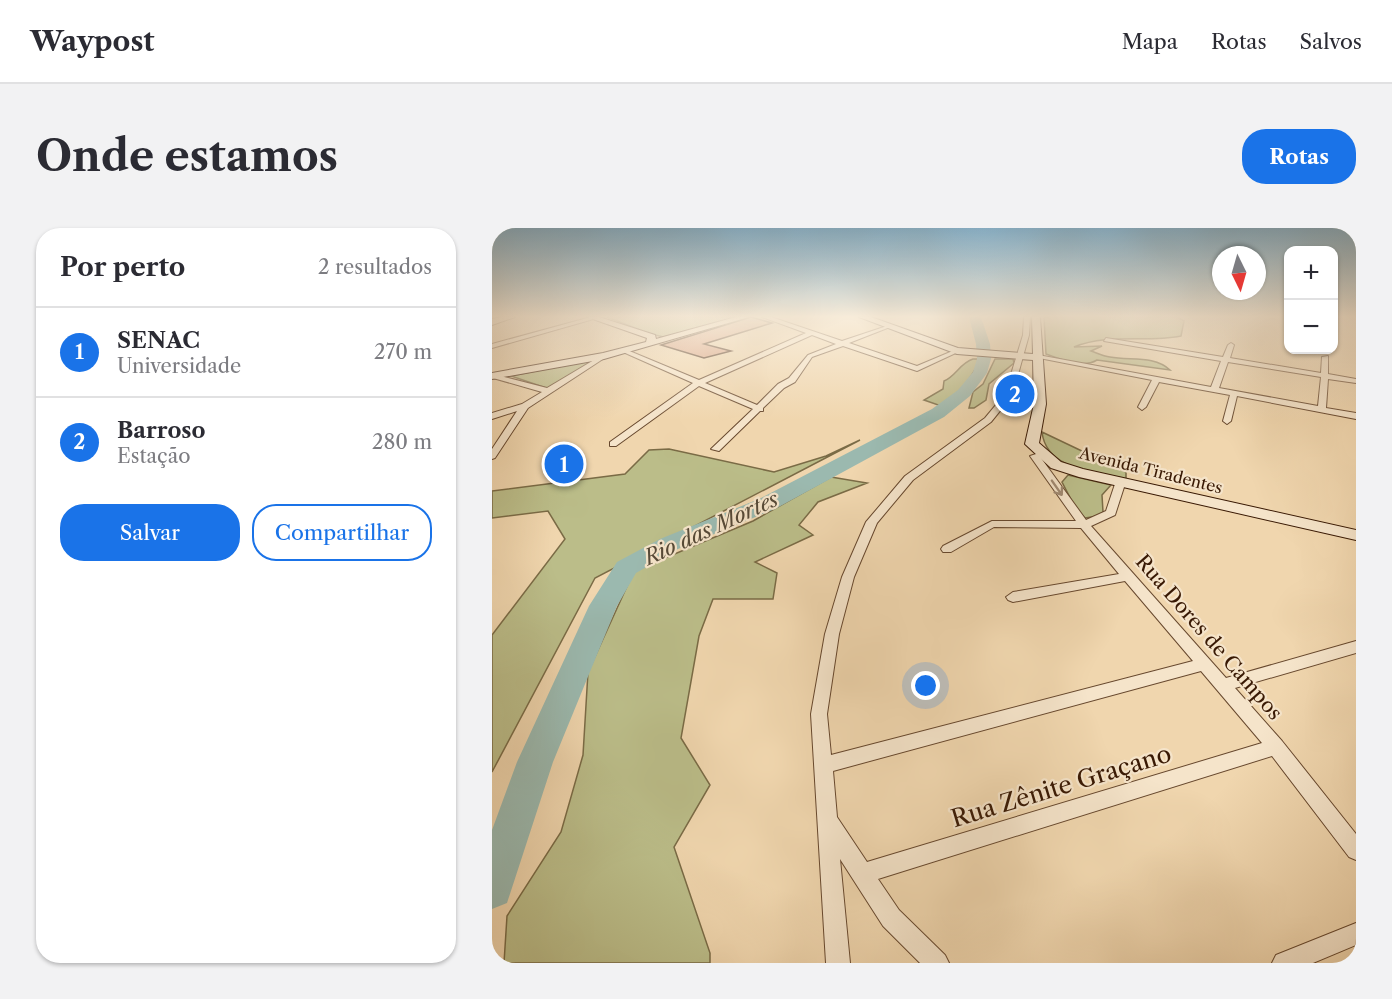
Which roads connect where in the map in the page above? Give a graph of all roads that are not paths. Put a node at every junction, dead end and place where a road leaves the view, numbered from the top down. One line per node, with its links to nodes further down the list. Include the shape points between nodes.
1 (625, 351): 12 (street)
2 (626, 351): 21 (street)
3 (770, 351): 21 (street)
4 (822, 351): 27 (street, via 810,356 792,380)
5 (866, 351): 6 (street, via 917,369)
6 (957, 351)
7 (961, 351): 13 (street)
8 (1021, 351): 13 (street)
9 (1038, 351): 14 (street)
10 (1174, 351): 16 (street)
11 (1229, 351): 16 (street)
12 (604, 356): 17 (street); 23 (street)
13 (1020, 356): 14 (street); 46 (street, via 1009,394 988,420 909,478 872,522 848,577 832,634 819,714)
14 (1038, 357): 19 (street); 34 (street, via 1040,404 1032,444)
15 (1326, 357): 18 (street)
16 (1227, 360): 18 (street); 22 (street)
17 (494, 376): 23 (street)
18 (1325, 376): 20 (street); 28 (street)
19 (1156, 380): 22 (street); 26 (street)
20 (1356, 381)
21 (698, 383): 27 (street); 32 (street)
22 (1214, 390): 24 (street)
23 (548, 391): 25 (street)
24 (1234, 394): 28 (street); 31 (street)
25 (525, 406): 29 (street); 35 (street)
26 (1142, 407)
27 (760, 409): 33 (street)
28 (1322, 410): 30 (street)
29 (492, 416)
30 (1356, 416)
31 (1227, 420)
32 (613, 444)
33 (716, 449)
34 (1042, 455): 36 (street, Avenida Tiradentes, via 1056,465); 37 (street, Rua Dores de Campos, one-way to 37, via 1035,456)
35 (492, 456)
36 (1120, 483): 37 (street, via 1111,513); 38 (street, Avenida Tiradentes)
37 (1084, 525): 39 (street, via 992,524); 40 (street, Rua Dores de Campos)
38 (1356, 535)
39 (947, 549)
40 (1129, 576): 41 (street); 43 (street, Rua Dores de Campos)
41 (1013, 597)
42 (1356, 647): 44 (street)
43 (1205, 664): 44 (street, Rua Dores de Campos); 46 (street)
44 (1224, 685): 45 (street, Rua Dores de Campos)
45 (1276, 747): 48 (street, Rua Dores de Campos); 49 (street, Rua Zênite Graçano)
46 (822, 766): 47 (street)
47 (828, 821): 49 (street); 51 (street)
48 (1356, 850)
49 (862, 874): 52 (street, via 891,918)
50 (1356, 934): 53 (street)
51 (838, 963)
52 (937, 963)
53 (1284, 963)

